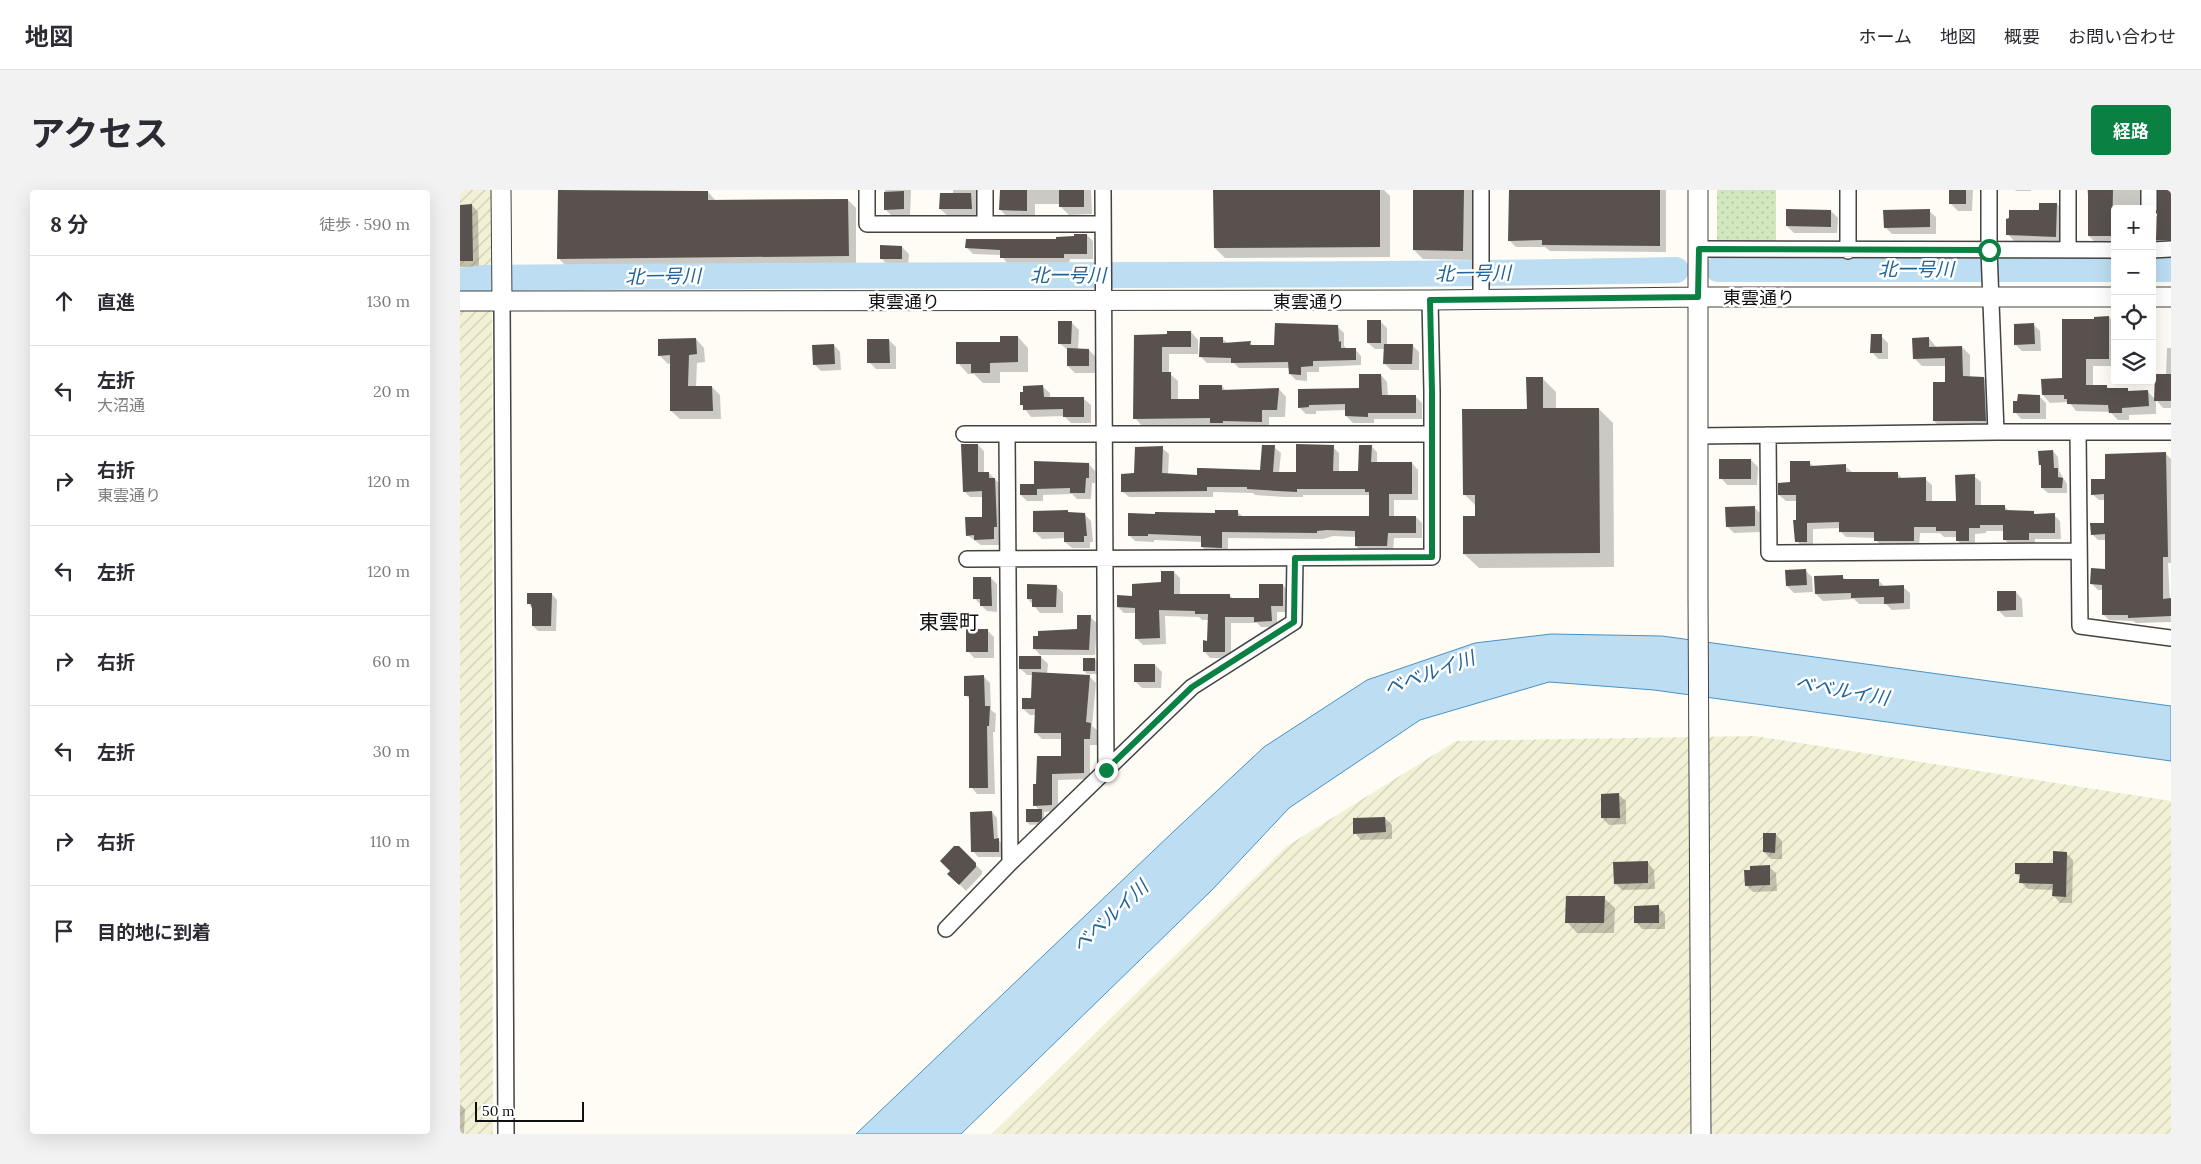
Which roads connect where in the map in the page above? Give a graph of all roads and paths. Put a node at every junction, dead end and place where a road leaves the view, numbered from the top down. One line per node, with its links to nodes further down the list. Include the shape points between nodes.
1 (501, 190): 21 (street)
2 (867, 190): 12 (street, via 867,224)
3 (985, 190): 12 (street)
4 (1103, 190): 13 (street)
5 (1481, 190): 28 (street)
6 (1698, 190): 15 (street)
7 (1848, 190): 19 (street)
8 (1989, 190): 20 (street)
9 (2068, 190): 14 (street)
10 (2149, 190): 11 (street)
11 (2149, 205)
12 (985, 224): 13 (street)
13 (1103, 224): 30 (street)
14 (2068, 244)
15 (1699, 249): 19 (street); 24 (street)
16 (2171, 249): 18 (street)
17 (2111, 250): 20 (street)
18 (2156, 250)
19 (1848, 251): 20 (street)
20 (1990, 256): 22 (street)
21 (502, 285): 29 (street, 東雲通り); 30 (street, 東雲通り); 49 (street)
22 (1991, 287): 23 (street, 東雲通り); 24 (street, 東雲通り); 31 (street)
23 (2111, 296)
24 (1698, 297): 28 (street, 東雲通り); 39 (street)
25 (2156, 297): 26 (street)
26 (2171, 297)
27 (1430, 300): 28 (street, 東雲通り); 30 (street, 東雲通り); 37 (street)
28 (1481, 300)
29 (460, 301)
30 (1104, 301): 36 (street)
31 (1996, 432): 32 (street); 38 (street)
32 (2078, 432): 33 (street); 40 (street)
33 (2171, 432)
34 (964, 434): 35 (street)
35 (1008, 434): 36 (street); 43 (street)
36 (1105, 434): 37 (street); 44 (street)
37 (1432, 434): 41 (street, via 1432,557)
38 (1768, 435): 39 (street); 40 (street, via 1769,553)
39 (1697, 436): 50 (street)
40 (2079, 551): 45 (street, via 2080,626)
41 (1295, 558): 44 (street); 46 (street, via 1294,622 1192,687)
42 (967, 559): 43 (street)
43 (1010, 560): 44 (street); 47 (street)
44 (1104, 560): 46 (street)
45 (2171, 638)
46 (1106, 770): 47 (street)
47 (1010, 864): 48 (street)
48 (946, 929)
49 (506, 1134)
50 (1701, 1134)

